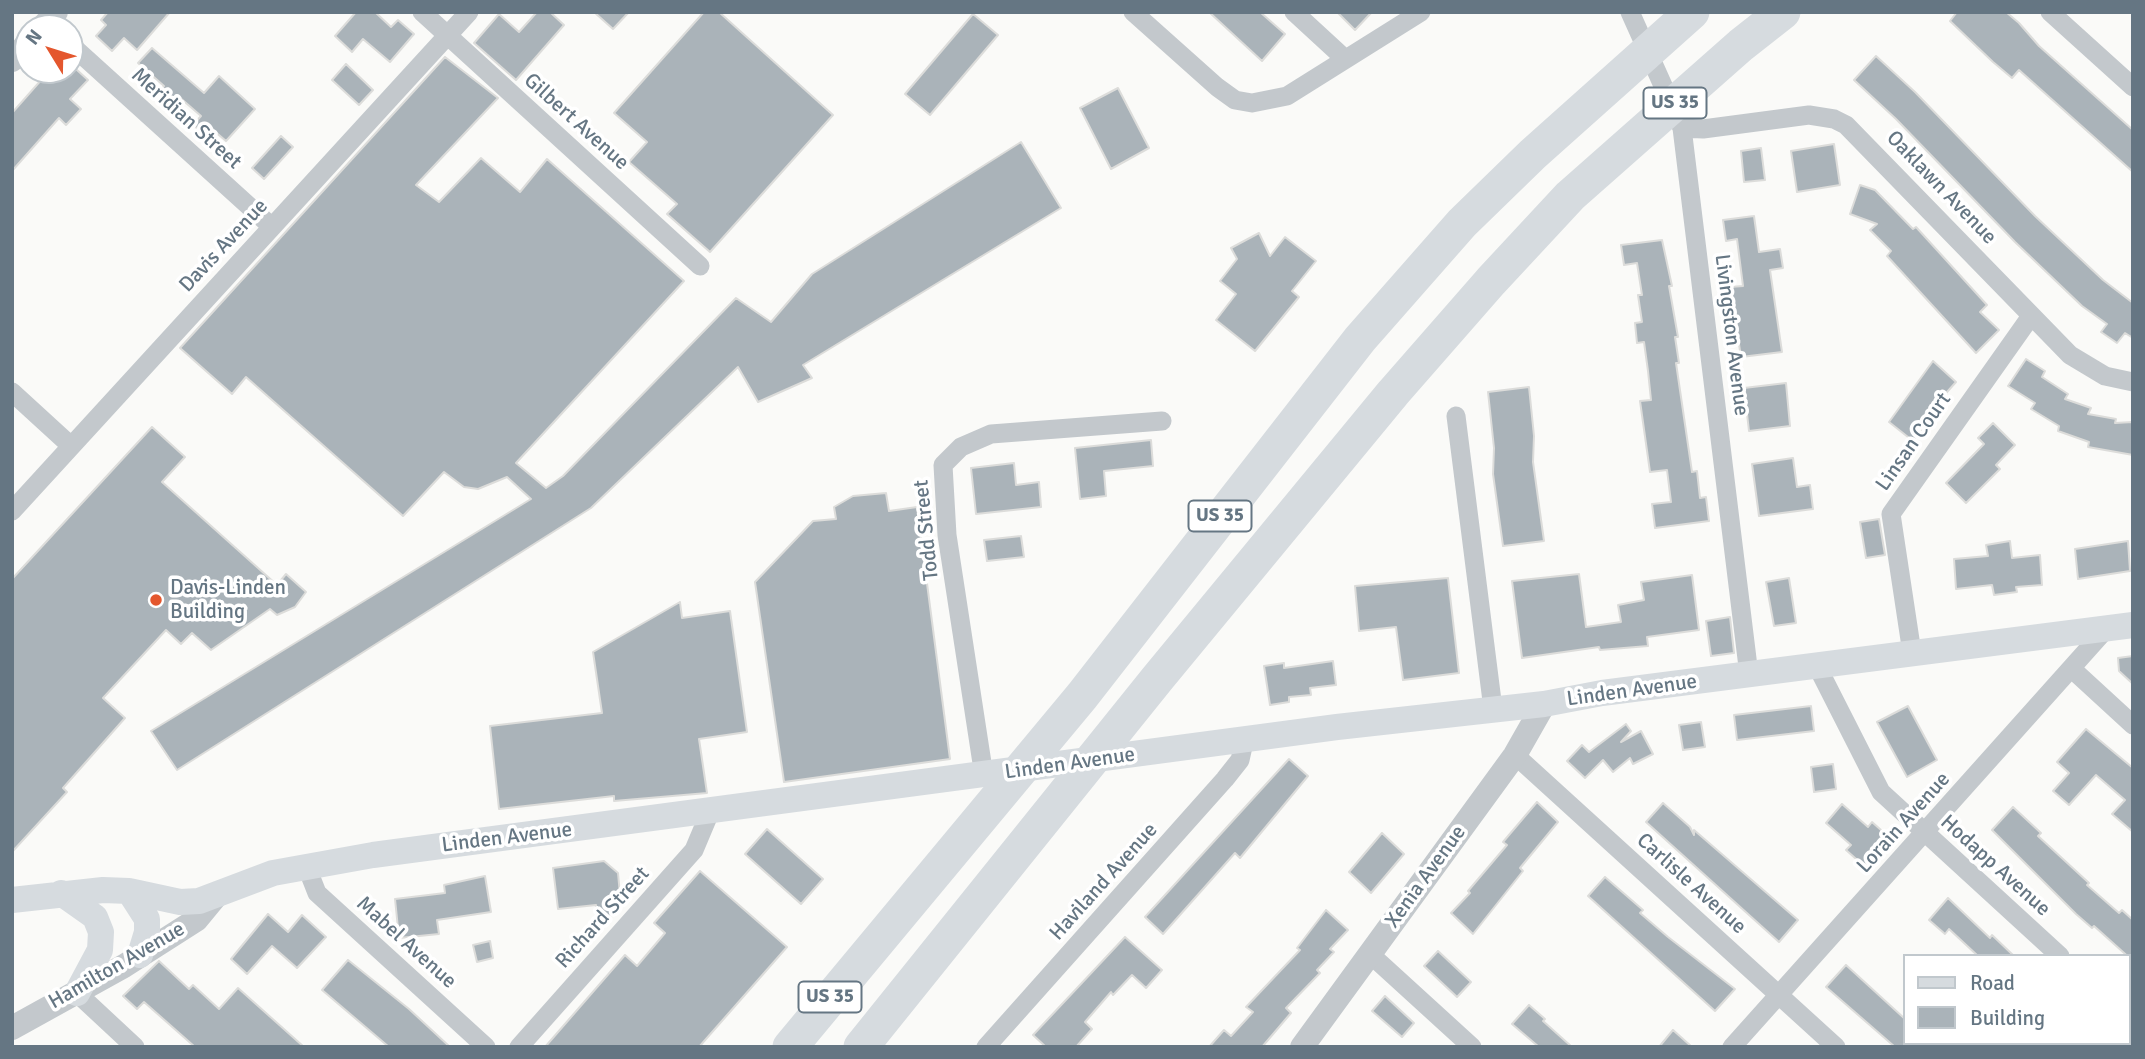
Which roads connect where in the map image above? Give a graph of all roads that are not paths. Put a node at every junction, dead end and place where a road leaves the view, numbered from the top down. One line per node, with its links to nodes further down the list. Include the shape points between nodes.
1 (422, 12): 10 (street, Gilbert Avenue)
2 (470, 12): 10 (street, Davis Avenue)
3 (1133, 12): 12 (street, via 1235,100 1252,103 1287,96)
4 (1293, 12): 12 (street)
5 (1421, 12): 12 (street)
6 (1630, 12): 14 (street, Livingston Avenue)
7 (1692, 12): 43 (highway, US 35, via 1462,223 1251,476 1082,696)
8 (1783, 12): 41 (highway, US 35, via 1570,196 1491,281 1157,679)
9 (2050, 12): 13 (street)
10 (447, 37): 15 (street, Davis Avenue); 16 (street, Gilbert Avenue)
11 (84, 57): 15 (street, Meridian Street)
12 (1344, 58)
13 (2133, 87)
14 (1682, 128): 17 (street, Oaklawn Avenue, via 1809,115 1840,122 1869,146); 28 (street, Livingston Avenue)
15 (272, 227): 22 (street, Davis Avenue)
16 (700, 266)
17 (2031, 316): 18 (street, Oaklawn Avenue, via 2087,367); 25 (street, Linsan Court, via 1891,514)
18 (2133, 382)
19 (12, 392): 22 (street)
20 (1456, 416): 30 (street)
21 (1162, 421): 34 (street, Todd Street, via 991,435 961,447 943,465 947,535)
22 (71, 446): 23 (street, Davis Avenue)
23 (12, 511)
24 (2120, 626): 25 (main road, Linden Avenue); 27 (street, Lorain Avenue)
25 (1912, 653): 26 (main road, Linden Avenue)
26 (1816, 666): 28 (main road, Linden Avenue); 36 (street, Hodapp Avenue, via 1874,782)
27 (2071, 669): 31 (street); 36 (street, Lorain Avenue)
28 (1749, 675): 29 (main road, Linden Avenue)
29 (1544, 704): 30 (main road, Linden Avenue); 33 (street, Xenia Avenue)
30 (1493, 709): 32 (main road, Linden Avenue)
31 (2133, 725)
32 (1244, 741): 34 (main road, Linden Avenue); 57 (street, Haviland Avenue, via 1240,760 1225,779)
33 (1515, 755): 44 (street, Xenia Avenue); 48 (street, Carlisle Avenue)
34 (984, 776): 35 (main road, Linden Avenue)
35 (710, 812): 37 (main road, Linden Avenue); 52 (street, Richard Street, via 694,850)
36 (1925, 834): 45 (street, Hodapp Avenue); 48 (street, Lorain Avenue)
37 (306, 865): 40 (main road, Linden Avenue, via 250,880); 51 (street, Mabel Avenue, via 317,893)
38 (129, 891): 39 (main road, Linden Avenue); 40 (main road, Linden Avenue, via 180,902); 46 (main road, via 147,919)
39 (61, 893): 42 (main road, Linden Avenue); 47 (main road, via 95,917 101,932 100,950)
40 (215, 897): 46 (street, Hamilton Avenue, via 196,920)
41 (982, 898): 55 (highway, US 35); 56 (highway)
42 (12, 900)
43 (870, 948): 53 (highway); 54 (highway, US 35)
44 (1370, 954): 58 (street, Xenia Avenue); 59 (street)
45 (2058, 954)
46 (139, 955): 47 (street, Hamilton Avenue)
47 (77, 993): 49 (street, Hamilton Avenue); 50 (street)
48 (1780, 995): 60 (street, Lorain Avenue); 61 (street, Carlisle Avenue)
49 (12, 1028)
50 (135, 1047)
51 (486, 1047)
52 (519, 1047)
53 (775, 1047)
54 (790, 1047)
55 (861, 1047)
56 (882, 1047)
57 (986, 1047)
58 (1302, 1047)
59 (1472, 1047)
60 (1732, 1047)
61 (1836, 1047)

